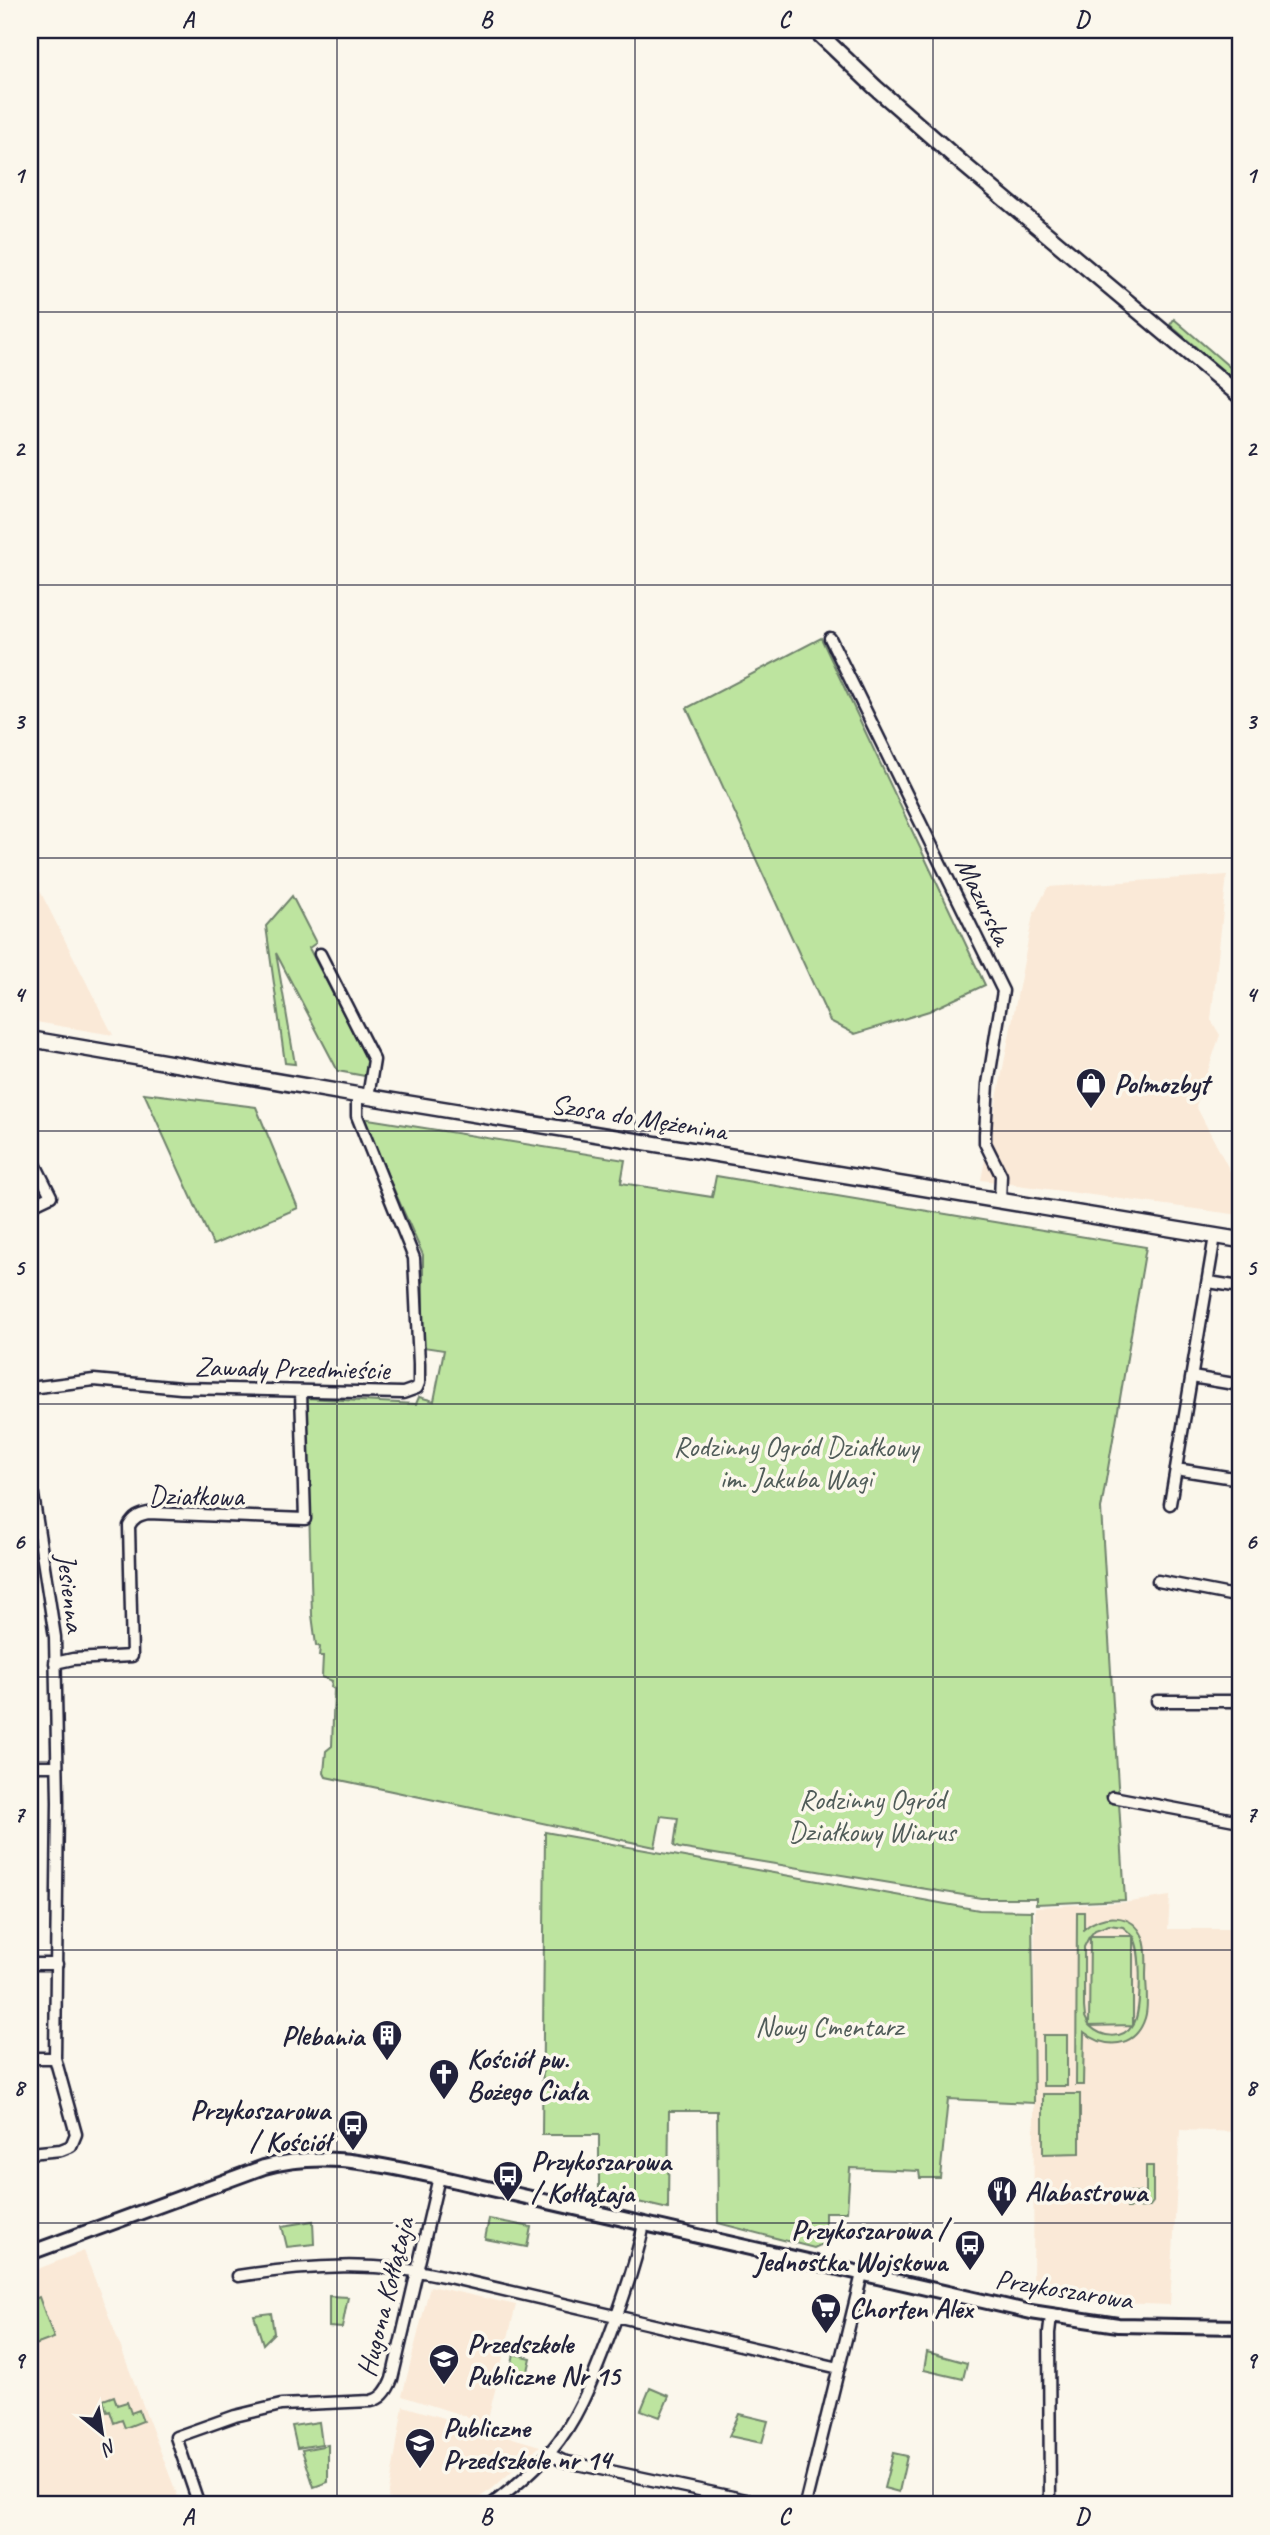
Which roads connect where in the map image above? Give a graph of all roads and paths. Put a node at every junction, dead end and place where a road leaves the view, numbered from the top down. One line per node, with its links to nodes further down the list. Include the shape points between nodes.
1 (815, 30): 2 (main road, via 936,141)
2 (1240, 396)
3 (830, 638): 8 (street, Mazurska, via 1003,991 985,1134 1001,1175)
4 (320, 954): 6 (street, via 374,1060)
5 (30, 1039): 6 (main road, Szosa do Mężenina)
6 (362, 1096): 8 (main road, Szosa do Mężenina); 17 (street, Zawady Przedmieście, via 356,1116 414,1258 419,1383 403,1393)
7 (30, 1154): 9 (street, via 51,1196)
8 (1000, 1201): 10 (main road, Szosa do Mężenina)
9 (30, 1206)
10 (1215, 1236): 11 (main road, Szosa do Mężenina); 12 (street)
11 (1240, 1240)
12 (1209, 1282): 13 (street); 14 (street)
13 (1240, 1287)
14 (1192, 1377): 15 (street); 18 (street)
15 (1240, 1385)
16 (30, 1388): 17 (street, Zawady Przedmieście, via 94,1380)
17 (301, 1392): 24 (street, Działkowa, via 305,1520 139,1515 129,1526 132,1656)
18 (1176, 1469): 20 (street); 21 (street)
19 (30, 1476): 24 (street, Jesienna, via 52,1611)
20 (1240, 1479)
21 (1170, 1504)
22 (1158, 1581): 23 (street)
23 (1240, 1597)
24 (55, 1663): 28 (street, Jesienna)
25 (1157, 1701): 26 (street)
26 (1240, 1701)
27 (30, 1766): 28 (street)
28 (56, 1766): 32 (street, Jesienna)
29 (1113, 1797): 30 (street)
30 (1240, 1821)
31 (30, 1964): 32 (street)
32 (57, 1964): 34 (street, Jesienna)
33 (30, 2058): 34 (street)
34 (55, 2058): 35 (street, Jesienna, via 76,2134 71,2146)
35 (30, 2153)
36 (439, 2177): 37 (street, Przykoszarowa); 38 (street, Przykoszarowa, via 344,2159 285,2162); 39 (street, Hugona Kołłątaja)
37 (644, 2224): 40 (street, Przykoszarowa); 42 (street)
38 (30, 2253)
39 (416, 2271): 41 (street, via 339,2265); 42 (street); 47 (street, Hugona Kołłątaja, via 392,2379 381,2397 281,2405 176,2437)
40 (862, 2274): 43 (street, Przykoszarowa); 45 (street)
41 (238, 2276)
42 (617, 2316): 45 (street); 46 (street, via 590,2386)
43 (1051, 2316): 44 (street, Przykoszarowa, via 1118,2325); 51 (street)
44 (1240, 2328)
45 (839, 2368): 50 (street)
46 (549, 2454): 48 (street); 49 (street, via 563,2461)
47 (199, 2505)
48 (491, 2505)
49 (770, 2505)
50 (805, 2505)
51 (1050, 2505)

